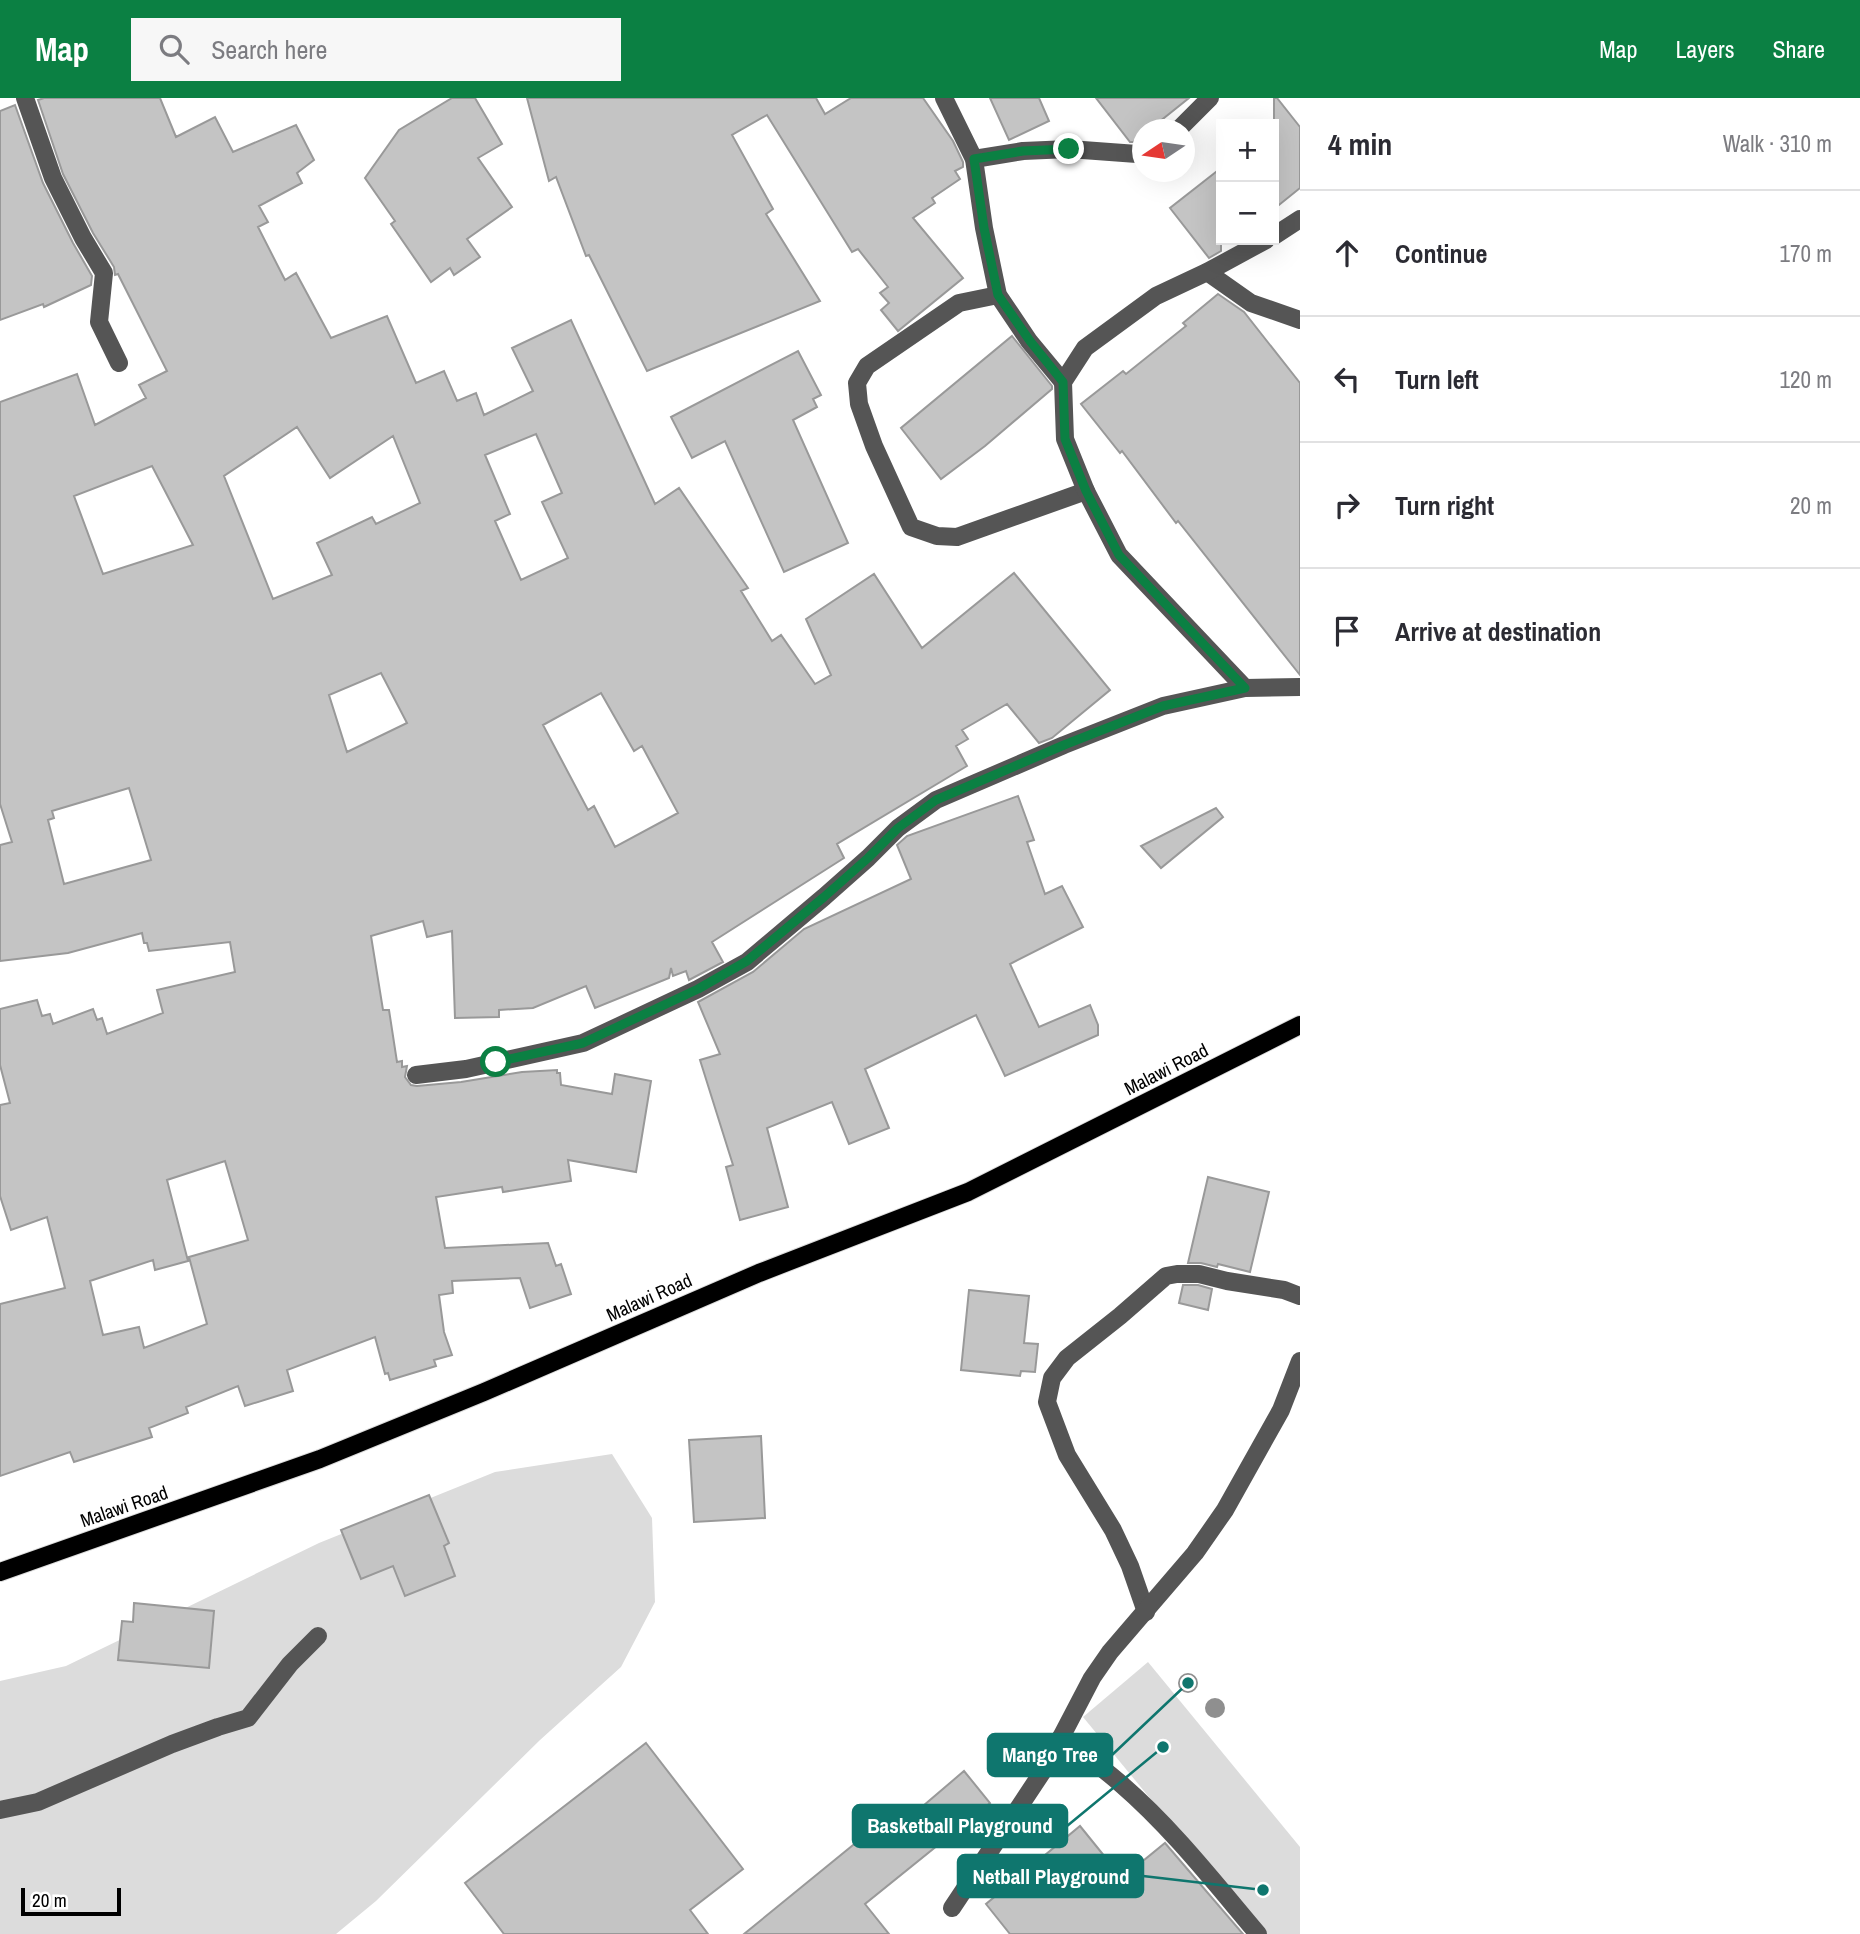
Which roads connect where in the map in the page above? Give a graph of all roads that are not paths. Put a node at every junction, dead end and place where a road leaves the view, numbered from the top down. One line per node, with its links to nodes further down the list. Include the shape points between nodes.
1 (24, 98): 13 (street, via 53,178 104,273 99,322)
2 (944, 98): 6 (street)
3 (1210, 98): 4 (street)
4 (1189, 119)
5 (1132, 154): 6 (street, via 1069,149)
6 (974, 159): 11 (street)
7 (1300, 219): 8 (street)
8 (1279, 233)
9 (1257, 245): 10 (street)
10 (1207, 272): 12 (street, via 1251,303); 14 (street, via 1156,296 1085,348)
11 (998, 295): 14 (street); 15 (street, via 959,303 867,366 857,383 859,404 900,505 911,527 957,537)
12 (1300, 320)
13 (119, 363)
14 (1063, 382): 15 (street, via 1065,439)
15 (1086, 491): 17 (street, via 1119,555)
16 (1300, 687): 17 (street)
17 (1245, 688): 19 (street, via 1163,706 936,800 747,961 583,1043 466,1069)
18 (1300, 1026): 22 (main road, Malawi Road, via 968,1192 759,1272 320,1459)
19 (416, 1075)
20 (1300, 1296): 23 (street, via 1199,1274 1166,1276 1067,1358 1052,1378 1047,1402 1067,1455 1113,1530)
21 (1300, 1361): 23 (street, via 1281,1410 1225,1510)
22 (0, 1572)
23 (1146, 1612): 25 (street, via 1092,1678)
24 (318, 1636): 26 (street, via 248,1718 172,1744 38,1802)
25 (1061, 1737): 27 (street, via 1027,1798); 28 (street, via 1166,1827)
26 (0, 1810)
27 (952, 1908)
28 (1258, 1934)

